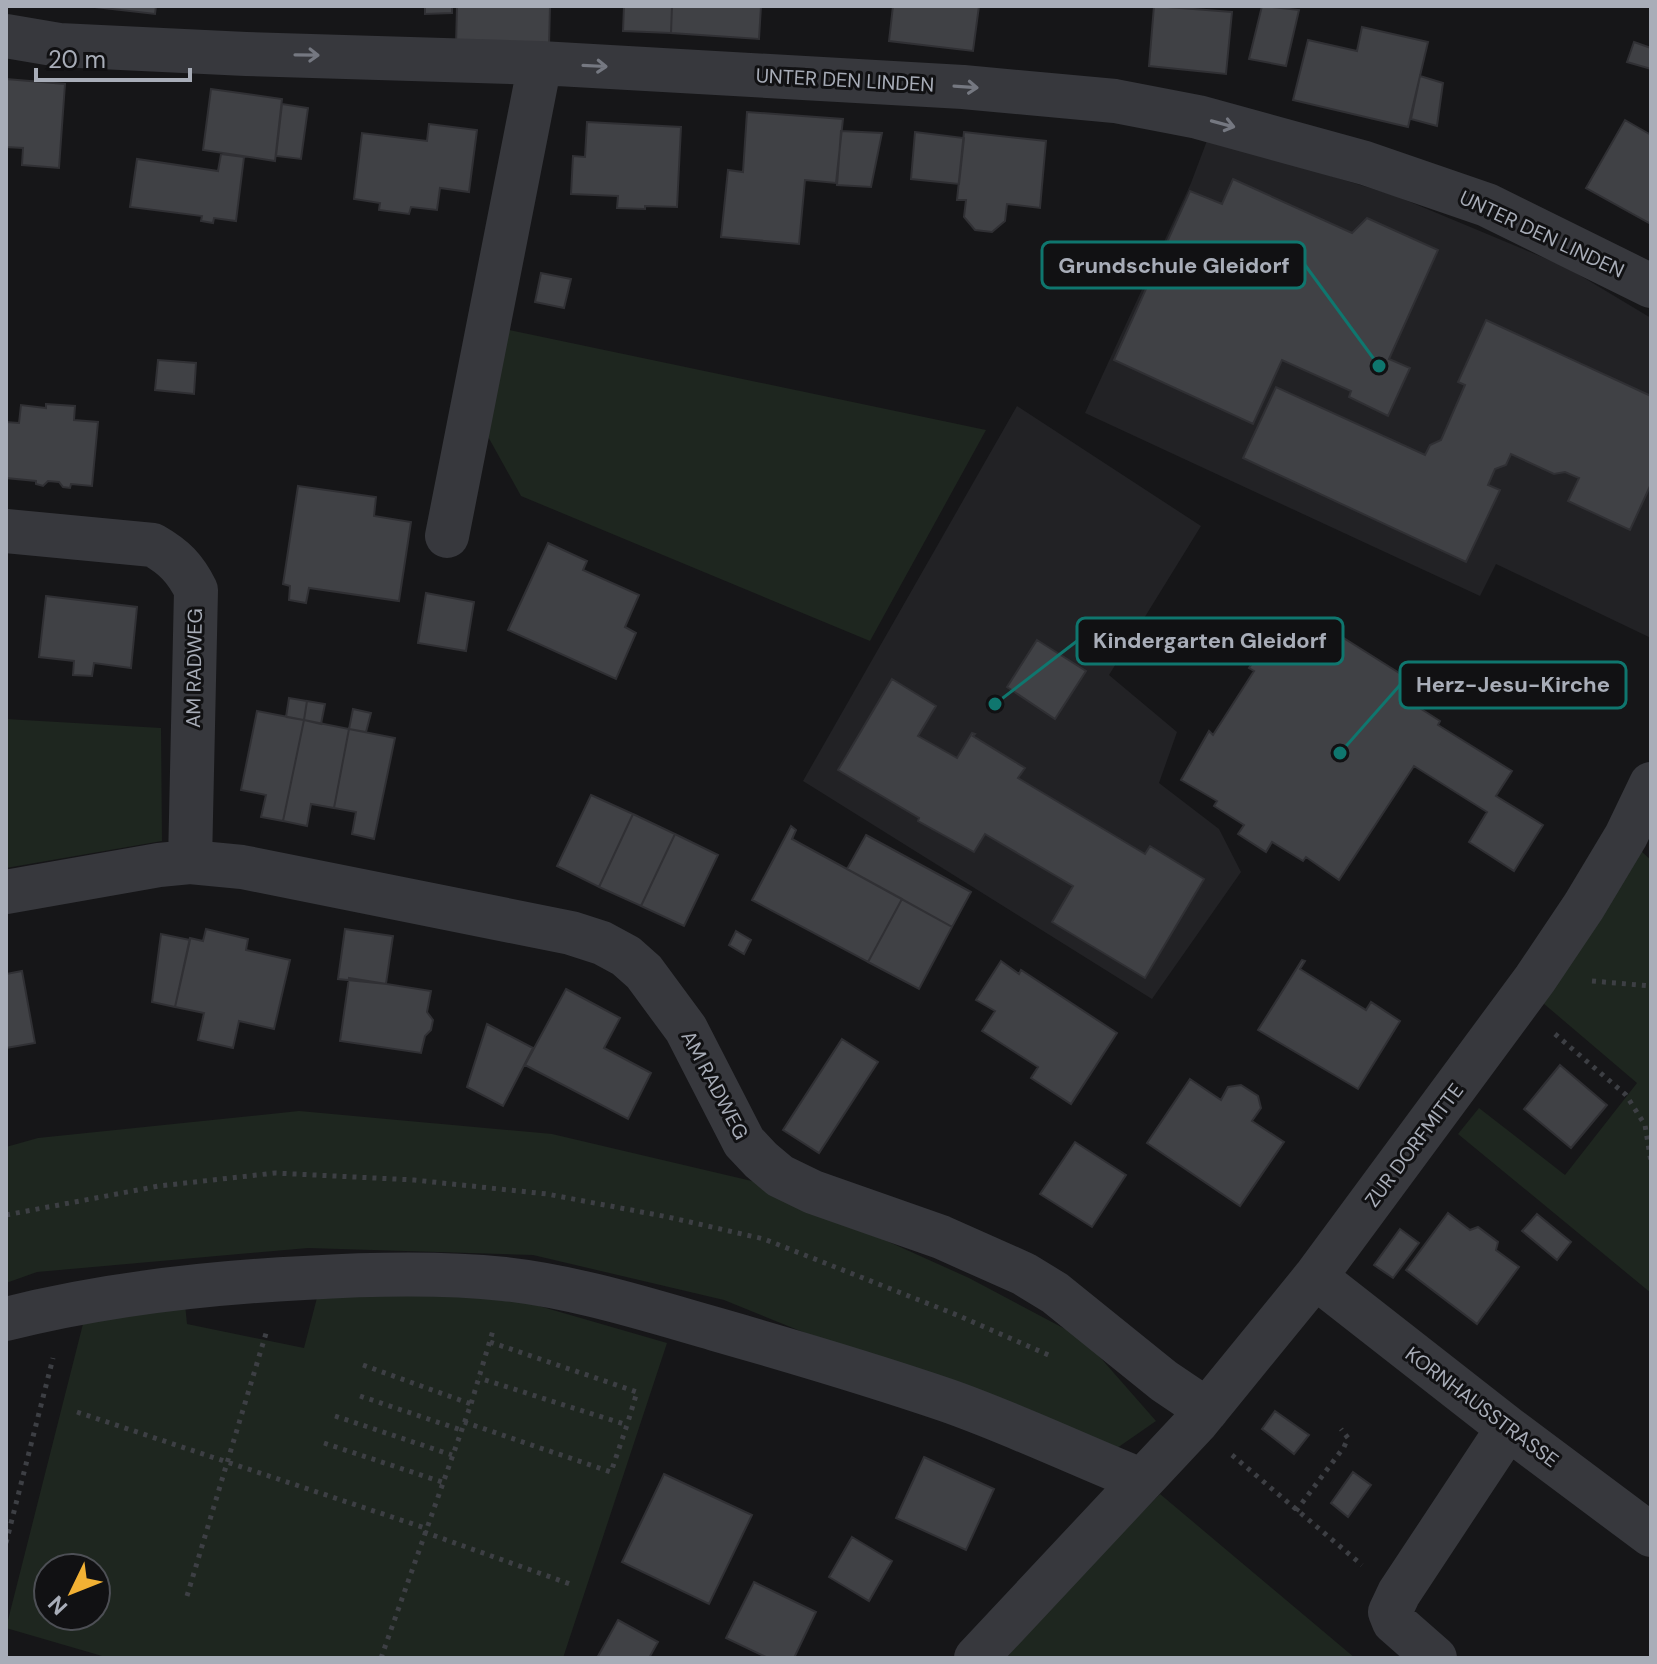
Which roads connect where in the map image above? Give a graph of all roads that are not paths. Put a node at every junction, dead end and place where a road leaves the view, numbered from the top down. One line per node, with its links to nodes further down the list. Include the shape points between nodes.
1 (6, 36): 2 (street, UNTER DEN LINDEN, one-way to 2, via 59,45)
2 (540, 63): 3 (street, UNTER DEN LINDEN, one-way to 3, via 963,87 1152,107 1365,163 1487,205); 5 (street)
3 (1651, 286)
4 (6, 531): 7 (street, AM RADWEG, via 153,545 187,571 196,590)
5 (447, 536)
6 (1651, 784): 9 (street, ZUR DORFMITTE, via 1584,906 1518,1003)
7 (190, 862): 8 (street, AM RADWEG); 11 (street, AM RADWEG, via 242,867 571,933 626,956 686,1029 744,1142 780,1176 1024,1274 1055,1293)
8 (6, 892)
9 (1315, 1277): 11 (street, ZUR DORFMITTE); 12 (street, KORNHAUSSTRASSE)
10 (6, 1319): 13 (street, via 136,1292 294,1278 505,1279 609,1298 948,1401)
11 (1201, 1416): 13 (street, ZUR DORFMITTE)
12 (1508, 1428): 14 (street, KORNHAUSSTRASSE); 16 (street, via 1390,1612 1394,1622)
13 (1141, 1480): 15 (street, ZUR DORFMITTE)
14 (1651, 1535)
15 (976, 1658)
16 (1435, 1658)

